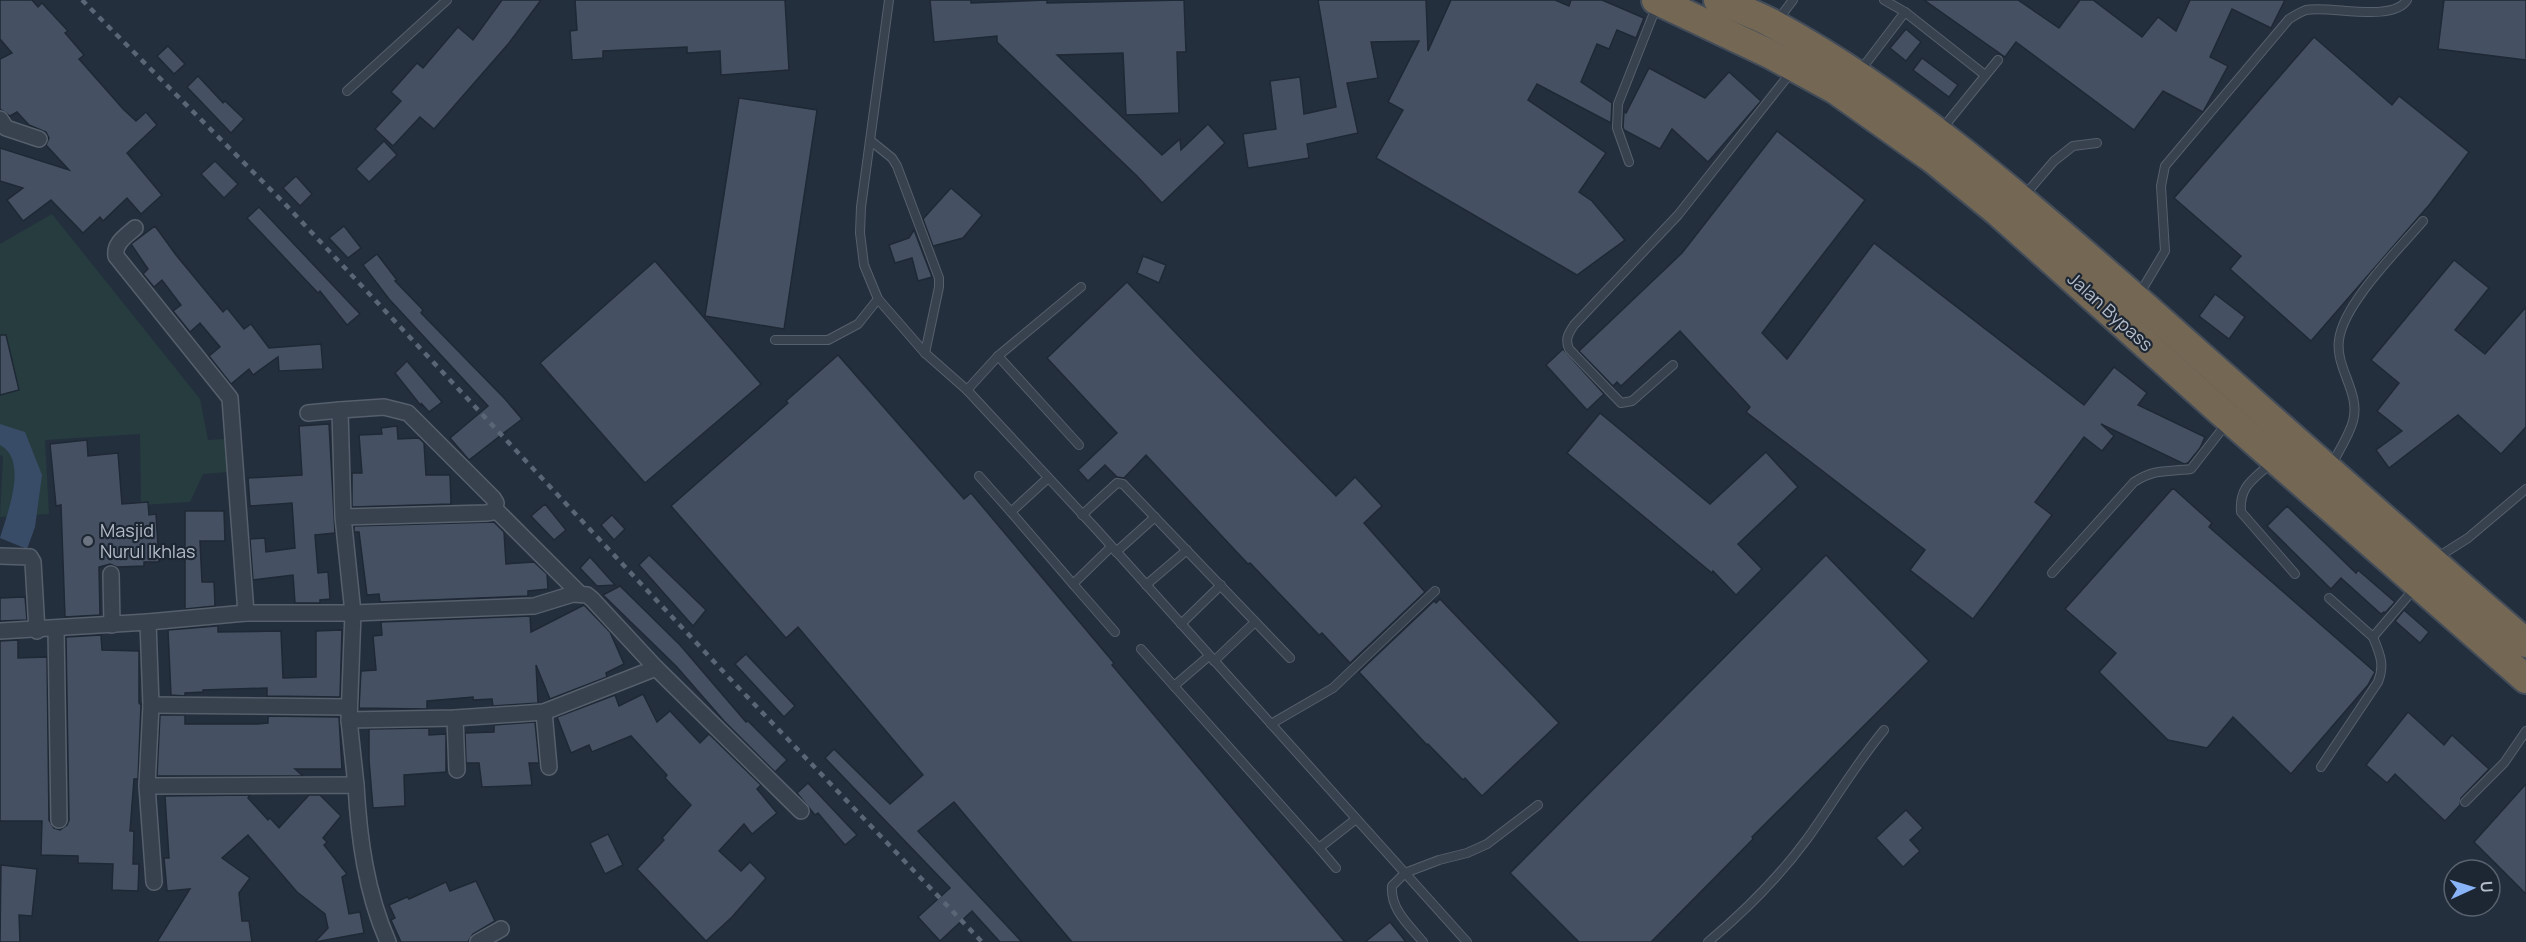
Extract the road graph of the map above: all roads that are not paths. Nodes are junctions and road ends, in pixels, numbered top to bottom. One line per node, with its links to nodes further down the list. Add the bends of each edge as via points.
1 (447, 0): 14 (lane)
2 (889, 0): 18 (lane)
3 (1718, 0): 9 (highway, Jalan Bypass)
4 (1793, 0): 9 (lane)
5 (1884, 0): 8 (lane)
6 (2407, 0): 26 (lane, via 2394,9 2378,12 2316,9 2289,19 2165,166 2161,186 2165,251)
7 (1658, 1): 11 (highway, Jalan Bypass); 20 (lane, via 1618,104 1617,128)
8 (1905, 12): 12 (lane); 13 (lane)
9 (1774, 24): 12 (highway, Jalan Bypass)
10 (1998, 60): 13 (lane)
11 (1795, 67): 30 (lane, via 1678,215 1567,335 1569,349 1621,403 1632,401); 34 (highway, Jalan Bypass, via 1852,101 1998,212)
12 (1858, 75): 16 (highway, Jalan Bypass)
13 (1985, 75): 16 (lane)
14 (347, 91)
15 (0, 119): 17 (street, via 6,128)
16 (1940, 132): 21 (highway, Jalan Bypass)
17 (39, 140)
18 (872, 141): 25 (lane, via 860,233 864,265); 28 (lane, via 897,166 939,278)
19 (2097, 143): 21 (lane, via 2073,146 2054,160)
20 (1629, 162)
21 (2021, 199): 26 (highway, Jalan Bypass)
22 (2423, 222): 37 (lane, via 2344,319 2339,361 2351,392 2354,420)
23 (135, 228): 59 (street, via 117,244 116,256 230,398)
24 (1081, 287): 29 (lane)
25 (878, 299): 27 (lane, via 858,324 828,340); 28 (lane)
26 (2136, 299): 37 (highway, Jalan Bypass)
27 (775, 340)
28 (925, 353): 31 (lane)
29 (998, 356): 31 (lane); 35 (lane)
30 (1673, 365)
31 (967, 390): 39 (lane)
32 (340, 410): 33 (street); 41 (street, via 384,407 408,413 494,498); 44 (street)
33 (308, 413)
34 (2230, 419): 36 (highway, Jalan Bypass); 50 (lane, via 2192,469 2164,470 2134,482)
35 (1078, 445)
36 (2276, 459): 49 (highway, Jalan Bypass); 52 (lane, via 2244,489 2241,512)
37 (2329, 470): 49 (highway, Jalan Bypass)
38 (979, 476): 42 (lane)
39 (1048, 478): 42 (lane); 43 (lane)
40 (2526, 489): 49 (lane)
41 (495, 509): 44 (street, via 486,513); 57 (street)
42 (1011, 512): 53 (lane)
43 (1082, 515): 45 (lane, via 1117,483 1123,484); 46 (lane)
44 (343, 517): 60 (street)
45 (1155, 517): 46 (lane); 47 (lane)
46 (1114, 549): 53 (lane); 54 (lane)
47 (1187, 550): 54 (lane); 55 (lane)
48 (0, 556): 67 (street, via 30,557 33,562)
49 (2425, 572): 69 (lane); 70 (highway, Jalan Bypass); 75 (highway, Jalan Bypass)
50 (2052, 573)
51 (111, 574): 64 (street)
52 (2295, 574)
53 (1073, 584): 68 (lane)
54 (1146, 585): 63 (lane)
55 (1221, 585): 62 (lane); 63 (lane)
56 (1435, 591): 81 (lane, via 1333,688)
57 (580, 594): 60 (street, via 534,606); 74 (street, via 592,598)
58 (2329, 598): 69 (lane)
59 (246, 613): 60 (street); 61 (street)
60 (353, 613): 79 (street)
61 (148, 622): 64 (street); 77 (street)
62 (1255, 622): 72 (lane); 73 (lane)
63 (1181, 624): 72 (lane)
64 (112, 625): 65 (street)
65 (56, 629): 67 (street); 93 (street)
66 (0, 631): 67 (street)
67 (37, 631)
68 (1115, 632)
69 (2373, 637): 85 (lane, via 2381,657 2378,682)
70 (2526, 643)
71 (1141, 649): 76 (lane)
72 (1212, 658): 76 (lane); 81 (lane)
73 (1290, 658)
74 (656, 668): 78 (street); 91 (street)
75 (2526, 679)
76 (1174, 686): 94 (lane)
77 (151, 705): 79 (street); 88 (street)
78 (544, 712): 80 (street); 84 (street)
79 (349, 713): 80 (street); 87 (street)
80 (455, 718): 86 (street)
81 (1271, 724): 92 (lane)
82 (1884, 730): 103 (lane, via 1799,849 1737,918)
83 (2526, 731): 89 (lane, via 2504,763)
84 (549, 767)
85 (2321, 767)
86 (457, 770)
87 (356, 784): 88 (street); 99 (street, via 362,855)
88 (147, 786): 97 (street)
89 (2465, 802)
90 (1538, 805): 96 (lane, via 1487,844)
91 (801, 811)
92 (1356, 819): 94 (lane); 96 (lane)
93 (59, 820)
94 (1319, 848): 95 (lane)
95 (1336, 868)
96 (1405, 873): 101 (lane, via 1392,886 1391,897 1394,907); 102 (lane)
97 (153, 882)
98 (501, 929): 100 (street)
99 (388, 942)
100 (477, 942)
101 (1423, 942)
102 (1467, 942)
103 (1708, 942)

